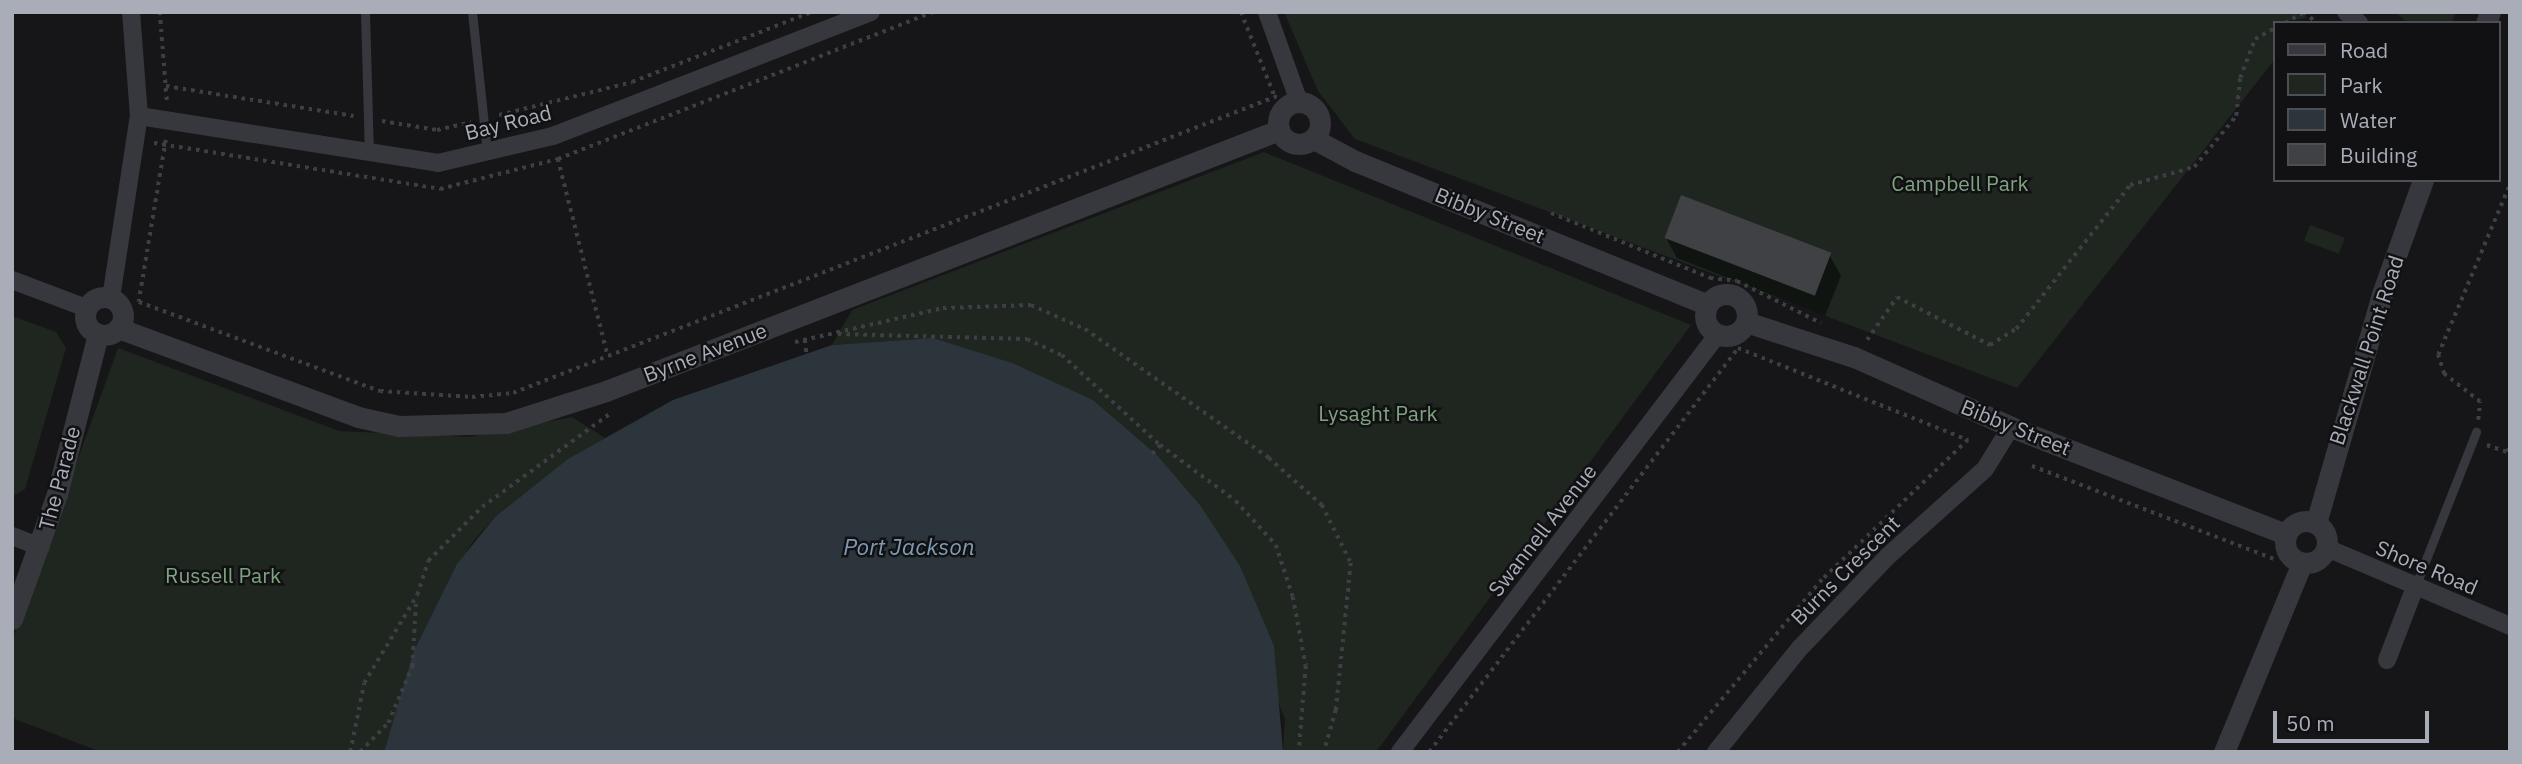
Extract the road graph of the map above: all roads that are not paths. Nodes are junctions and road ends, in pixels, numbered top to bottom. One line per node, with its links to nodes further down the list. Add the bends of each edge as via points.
1 (131, 12): 7 (street)
2 (365, 12): 10 (lane)
3 (472, 12): 11 (lane)
4 (871, 12): 11 (street, Bay Road, via 553,136)
5 (1267, 12): 6 (street)
6 (1297, 95): 8 (street, via 1282,111); 9 (street, via 1320,119)
7 (139, 116): 10 (street, Bay Road); 14 (street)
8 (1279, 130): 9 (street, via 1294,144); 18 (street, Byrne Avenue, via 619,386 506,423 399,426 358,417)
9 (1314, 139): 15 (street, Bibby Street, via 1355,161)
10 (369, 152): 11 (street, Bay Road, via 438,163)
11 (487, 152)
12 (2422, 182): 22 (street, Blackwall Point Road, via 2382,294)
13 (12, 280): 16 (street)
14 (111, 298): 16 (street, via 94,299); 18 (street, via 122,312)
15 (1707, 305): 17 (street, via 1715,296 1734,295 1747,309); 19 (street, via 1706,323)
16 (86, 308): 18 (street, via 85,321)
17 (1746, 321): 19 (street, via 1732,335); 20 (street, Bibby Street, via 1854,358)
18 (108, 331): 25 (street, The Parade)
19 (1718, 334): 32 (street, Swannell Avenue)
20 (2011, 428): 23 (street, Bibby Street); 33 (street, Burns Crescent, via 1985,469 1826,620)
21 (2475, 436): 28 (lane)
22 (2316, 523): 23 (street, via 2295,523); 26 (street)
23 (2286, 534): 27 (street, via 2286,548)
24 (12, 536): 25 (street)
25 (41, 547): 29 (street, The Parade)
26 (2327, 548): 27 (street, via 2314,562); 28 (street, Shore Road)
27 (2302, 563): 34 (street)
28 (2415, 587): 30 (street, Shore Road); 31 (street)
29 (12, 619)
30 (2510, 626)
31 (2387, 660)
32 (1400, 752)
33 (1716, 752)
34 (2224, 752)

